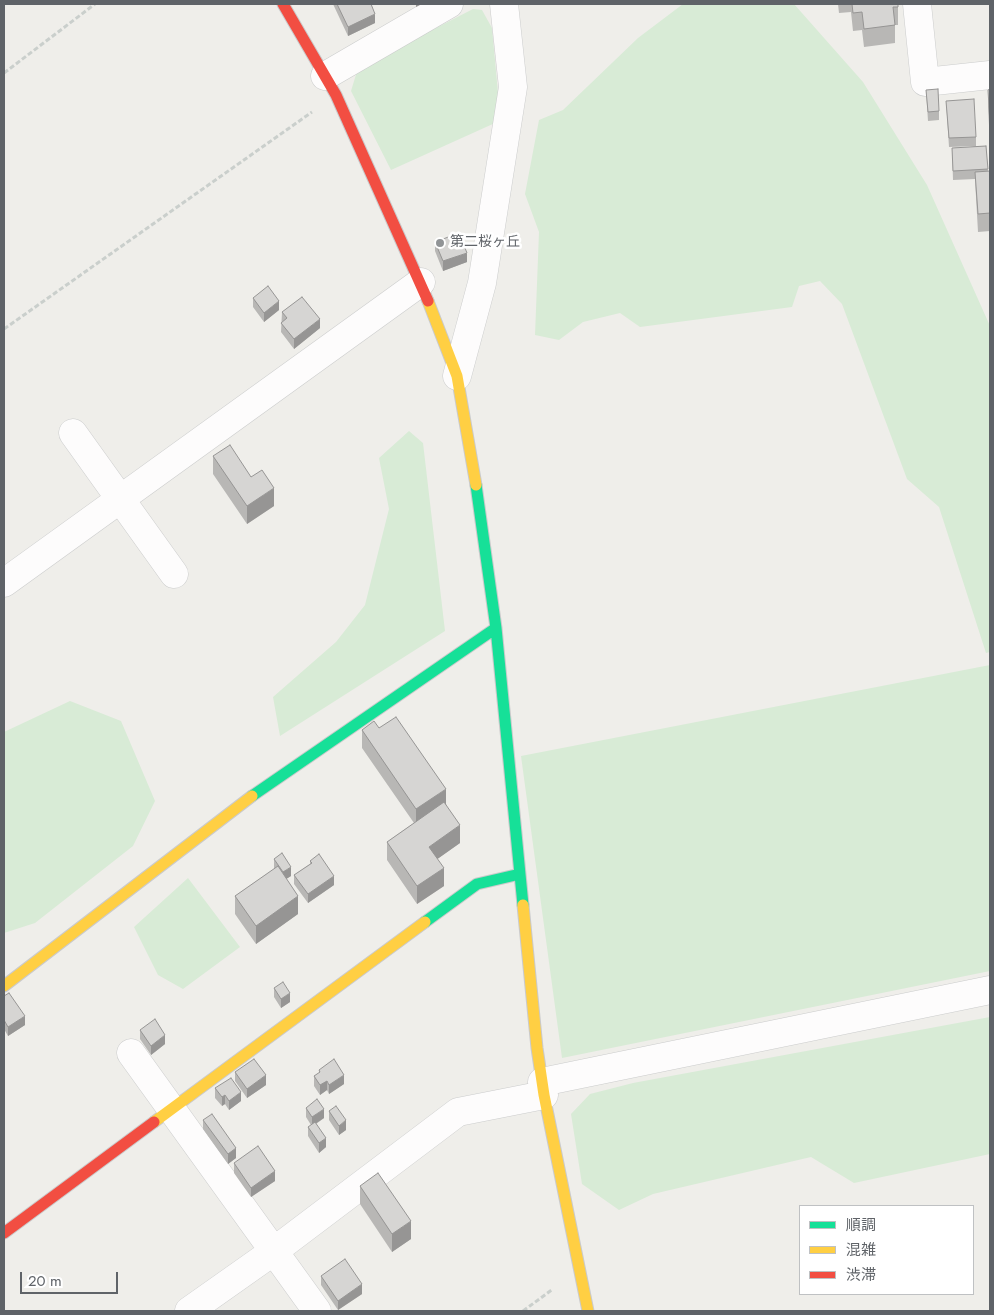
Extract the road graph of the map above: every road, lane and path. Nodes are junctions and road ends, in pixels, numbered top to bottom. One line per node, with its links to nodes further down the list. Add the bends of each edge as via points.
1 (95, 4): 6 (path)
2 (284, 4): 8 (street)
3 (449, 4): 8 (street)
4 (504, 4): 11 (street, via 513,86 482,284)
5 (917, 4): 7 (street, via 926,82)
6 (4, 73)
7 (990, 75)
8 (330, 86): 9 (street); 10 (path)
9 (421, 282): 11 (street); 13 (street)
10 (4, 329)
11 (457, 376): 16 (street, via 471,448)
12 (73, 433): 13 (street)
13 (120, 499): 14 (street); 15 (street)
14 (174, 574)
15 (4, 583)
16 (496, 628): 17 (street); 18 (street, via 233,809)
17 (520, 874): 21 (street, via 536,1048); 22 (street, via 477,884)
18 (4, 986)
19 (990, 990): 21 (street)
20 (131, 1053): 22 (street)
21 (543, 1088): 24 (street, via 458,1112); 27 (street)
22 (172, 1109): 23 (street); 24 (street)
23 (4, 1233)
24 (274, 1252): 25 (street); 26 (street)
25 (189, 1311)
26 (316, 1311)
27 (588, 1311)

